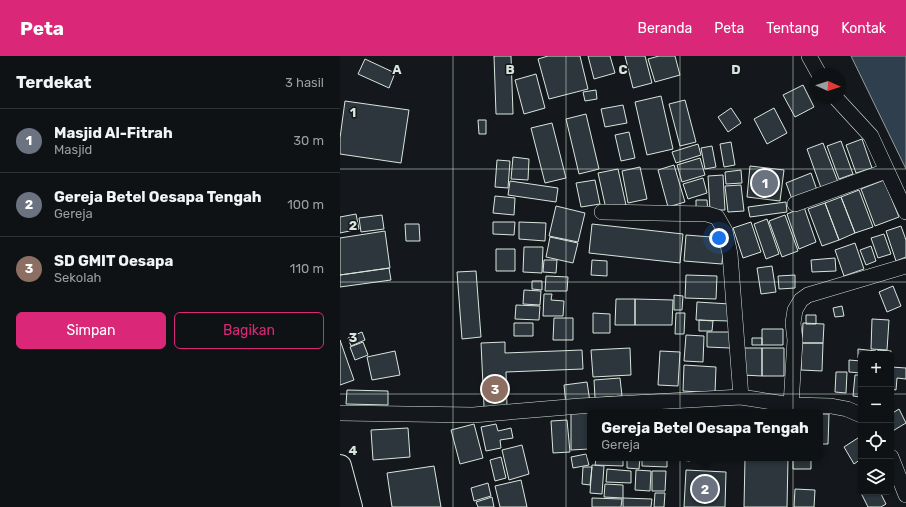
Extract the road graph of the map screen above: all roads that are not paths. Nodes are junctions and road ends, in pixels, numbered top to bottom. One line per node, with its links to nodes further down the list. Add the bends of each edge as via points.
1 (809, 56): 2 (street)
2 (816, 68)
3 (842, 104): 4 (street, via 871,136)
4 (886, 171): 5 (street); 7 (street)
5 (795, 204)
6 (602, 212): 9 (street, via 707,214 717,217 725,232 730,254)
7 (906, 212)
8 (906, 266): 10 (street, via 808,295 800,300 793,323 795,340)
9 (741, 397): 10 (street); 11 (street, via 473,415)
10 (791, 405): 12 (street, via 831,406)
11 (340, 413)
12 (858, 414)
13 (892, 459): 15 (street)
14 (340, 466): 16 (highway)
15 (906, 495)
16 (351, 507)

